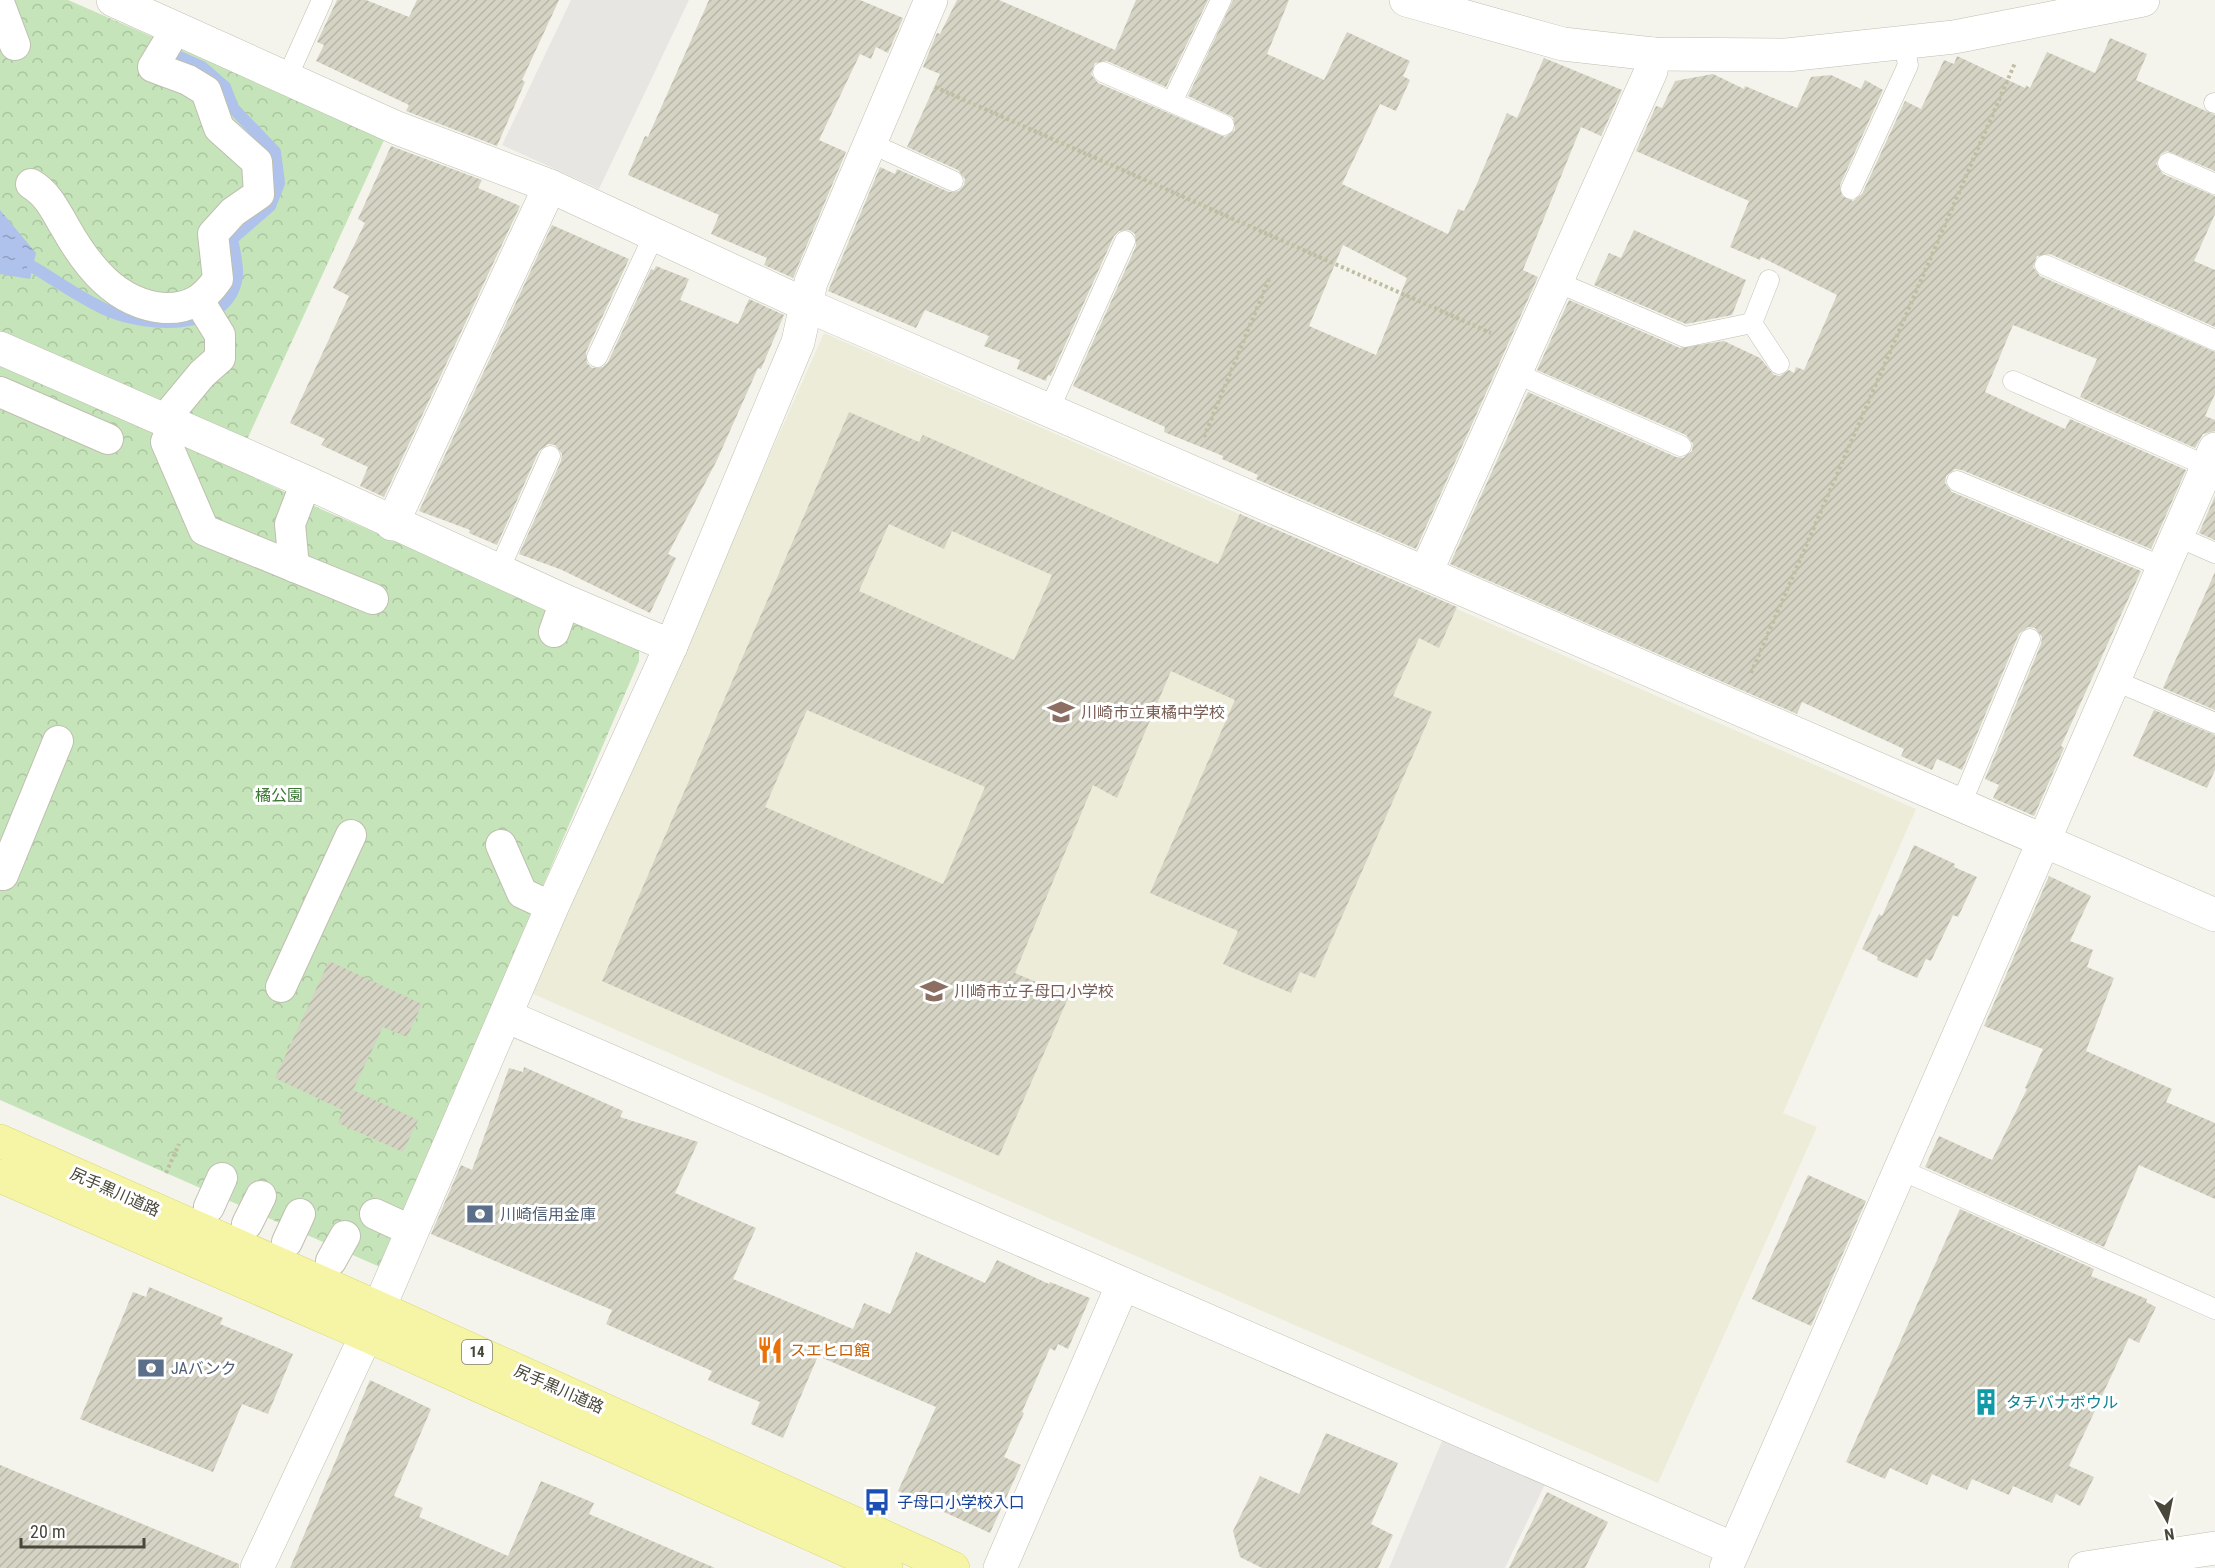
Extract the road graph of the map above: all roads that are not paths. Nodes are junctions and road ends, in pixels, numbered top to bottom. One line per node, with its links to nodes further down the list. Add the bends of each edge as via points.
1 (113, 0): 8 (street)
2 (322, 0): 13 (lane)
3 (931, 0): 16 (street)
4 (1221, 0): 14 (lane)
5 (1406, 0): 11 (street, via 1563,44)
6 (2143, 0): 9 (street)
7 (0, 4): 10 (street)
8 (176, 29): 13 (street); 29 (street, via 153,67 206,91 219,128 257,162 260,194 233,212 213,234 218,279)
9 (1904, 44): 11 (street, via 1787,55); 22 (lane, via 1908,65)
10 (15, 45)
11 (1653, 54): 27 (street, via 1651,71)
12 (1103, 72): 14 (lane)
13 (286, 80): 21 (street, via 397,128)
14 (1172, 102): 15 (lane)
15 (1224, 124)
16 (870, 143): 18 (lane); 28 (street, via 811,282)
17 (2168, 163): 20 (lane)
18 (953, 181)
19 (31, 184): 29 (street, via 45,194 82,254 110,287 155,307)
20 (2215, 184)
21 (550, 186): 23 (street); 46 (street)
22 (1851, 189)
23 (655, 233): 28 (street); 33 (lane)
24 (1125, 241): 39 (lane)
25 (2045, 265): 31 (lane)
26 (1769, 280): 30 (lane)
27 (1557, 282): 30 (lane, via 1685,337); 34 (street)
28 (806, 305): 39 (street); 57 (street, via 798,342)
29 (206, 312): 40 (street, via 220,335 220,358 202,374)
30 (1752, 323): 35 (lane)
31 (2215, 340)
32 (0, 348): 38 (street)
33 (597, 357)
34 (1520, 360): 41 (lane); 52 (street)
35 (1779, 364)
36 (2013, 381): 43 (lane)
37 (0, 392): 38 (street, via 104,449)
38 (124, 403): 40 (street)
39 (1049, 410): 52 (street)
40 (167, 423): 45 (street); 49 (street, via 166,442 204,530)
41 (1681, 446)
42 (550, 456): 51 (lane)
43 (2211, 457): 47 (street)
44 (1957, 481): 50 (lane)
45 (306, 483): 46 (street); 49 (street, via 290,524)
46 (392, 524): 51 (street)
47 (2176, 537): 48 (lane); 50 (street)
48 (2215, 553)
49 (294, 567): 53 (street)
50 (2163, 567): 58 (street)
51 (500, 570): 54 (street)
52 (1426, 572): 61 (street)
53 (374, 599)
54 (565, 601): 55 (street); 57 (street)
55 (554, 632)
56 (2030, 639): 61 (lane)
57 (671, 646): 66 (street)
58 (2113, 680): 59 (lane); 63 (street)
59 (2215, 723)
60 (58, 741): 65 (street, via 3,874)
61 (1960, 804): 63 (street)
62 (351, 834): 68 (street)
63 (2043, 839): 67 (street); 71 (street)
64 (501, 845): 66 (street, via 522,893)
65 (0, 873)
66 (552, 907): 69 (street)
67 (2215, 915)
68 (281, 987)
69 (506, 1016): 79 (street); 83 (street)
70 (0, 1141): 85 (main road, 尻手黒川道路 / 14)
71 (1899, 1169): 84 (lane); 87 (street)
72 (0, 1176): 85 (main road, 尻手黒川道路 / 14)
73 (222, 1178): 75 (street)
74 (261, 1196): 78 (street)
75 (209, 1207)
76 (300, 1214): 81 (street)
77 (375, 1214): 79 (street)
78 (247, 1224)
79 (412, 1231): 85 (street)
80 (345, 1236): 82 (street)
81 (287, 1242)
82 (331, 1261)
83 (1123, 1284): 87 (street); 91 (street)
84 (2215, 1309)
85 (373, 1322): 88 (street); 89 (main road, 尻手黒川道路 / 14); 90 (main road, 尻手黒川道路 / 14)
86 (2215, 1548): 92 (street)
87 (1730, 1559)
88 (257, 1568)
89 (886, 1568)
90 (953, 1568)
91 (1000, 1568)
92 (2085, 1568)

